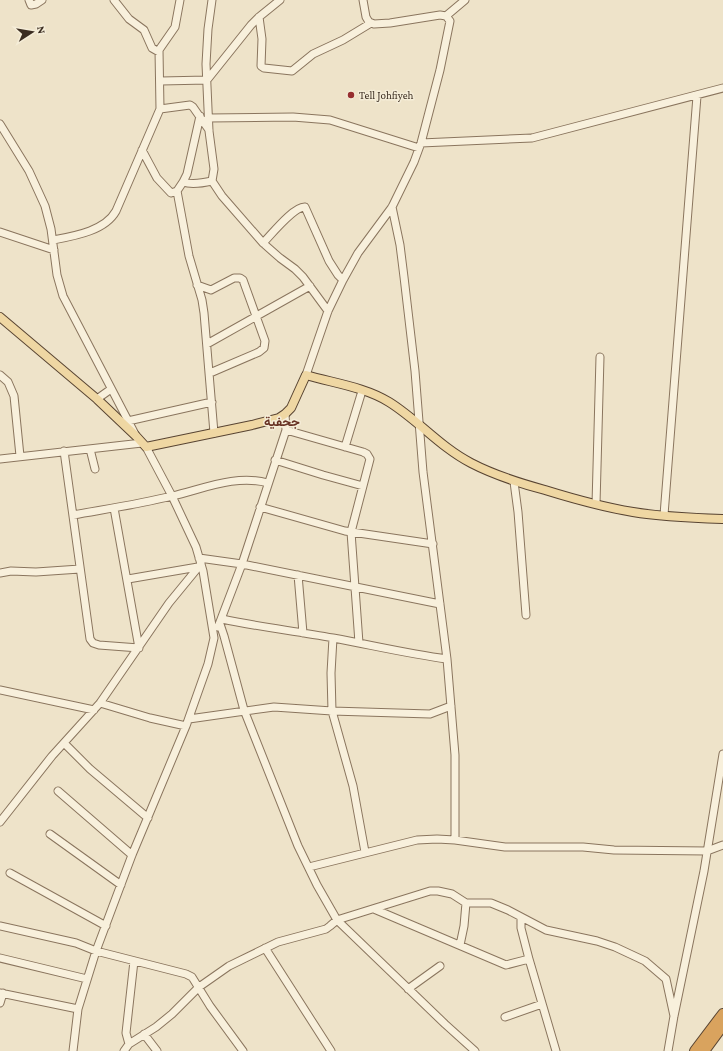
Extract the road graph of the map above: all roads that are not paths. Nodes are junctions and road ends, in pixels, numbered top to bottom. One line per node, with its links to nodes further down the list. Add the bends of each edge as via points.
1 (29, 0): 2 (street, via 31,5)
2 (42, 0)
3 (114, 0): 12 (street, via 130,19 144,30 152,48)
4 (180, 0): 12 (street, via 176,24)
5 (212, 0): 13 (street)
6 (280, 0): 10 (street)
7 (363, 0): 11 (street, via 365,14)
8 (465, 0): 9 (street)
9 (446, 16): 11 (street, via 440,14 380,25); 22 (street, via 450,21 446,41)
10 (258, 17): 11 (street, via 262,39 261,66 286,71 293,70 313,54); 13 (street)
11 (371, 23)
12 (159, 52): 14 (street)
13 (206, 80): 14 (street); 19 (street)
14 (160, 81): 17 (street)
15 (723, 88): 16 (street)
16 (697, 96): 22 (street, via 532,138); 68 (street)
17 (160, 109): 18 (street, via 190,105); 23 (street)
18 (200, 116): 21 (street); 25 (street)
19 (208, 118): 21 (street); 22 (street, via 292,117 330,120)
20 (0, 124): 29 (street, via 40,193)
21 (209, 130): 24 (street, via 214,169)
22 (420, 145): 27 (street)
23 (142, 150): 26 (street, via 157,178 172,194); 29 (street, via 111,219 83,233)
24 (212, 181): 25 (street, via 189,184); 30 (street)
25 (183, 182): 26 (street)
26 (177, 191): 33 (street)
27 (392, 207): 32 (street, via 358,253); 49 (street, via 404,277 415,371)
28 (0, 232): 31 (street)
29 (53, 240): 31 (street)
30 (263, 243): 32 (street, via 283,222 301,207 305,207 329,261); 34 (street, via 295,269)
31 (54, 250): 43 (street, via 63,296)
32 (343, 280): 35 (street)
33 (197, 285): 36 (street, via 211,290 234,278 240,278); 38 (street, via 202,300)
34 (310, 286): 35 (street); 36 (street)
35 (328, 311): 41 (street)
36 (256, 316): 38 (street); 40 (street, via 265,341 262,350)
37 (0, 317): 45 (main road)
38 (207, 344): 40 (street)
39 (600, 357): 64 (street)
40 (210, 373): 46 (street)
41 (306, 375): 44 (main road); 47 (main road, via 296,398)
42 (0, 376): 56 (street, via 8,382 14,396)
43 (111, 390): 45 (street); 48 (street)
44 (362, 390): 49 (main road, via 389,402); 53 (street)
45 (97, 399): 52 (main road)
46 (212, 402): 48 (street); 51 (street)
47 (285, 414): 50 (street); 51 (main road, via 271,420)
48 (128, 421): 52 (street)
49 (418, 424): 60 (main road, via 460,457); 71 (street)
50 (286, 430): 53 (street); 58 (street)
51 (214, 433): 52 (main road)
52 (141, 442): 54 (street); 63 (street)
53 (345, 447): 62 (street, via 363,452 370,459)
54 (90, 449): 55 (street); 59 (street)
55 (64, 451): 56 (street); 67 (street)
56 (20, 456): 57 (street)
57 (0, 458)
58 (275, 460): 61 (street); 62 (street)
59 (95, 469)
60 (514, 482): 64 (main road); 80 (street)
61 (268, 483): 63 (street, via 242,480); 65 (street)
62 (363, 486): 70 (street)
63 (172, 496): 66 (street); 72 (street, via 188,528)
64 (596, 504): 68 (main road)
65 (260, 507): 70 (street); 73 (street)
66 (114, 508): 67 (street); 77 (street)
67 (73, 515): 74 (street)
68 (664, 515): 69 (main road)
69 (723, 519)
70 (351, 532): 71 (street); 78 (street)
71 (433, 544): 79 (street)
72 (200, 563): 73 (street); 77 (street); 83 (street); 86 (street)
73 (242, 564): 76 (street); 81 (street)
74 (80, 569): 75 (street); 86 (street, via 91,641 99,645)
75 (0, 573)
76 (298, 575): 78 (street); 82 (street)
77 (128, 580): 86 (street)
78 (354, 586): 79 (street); 85 (street)
79 (440, 604): 87 (street)
80 (526, 615)
81 (221, 621): 82 (street); 83 (street); 92 (street)
82 (303, 633): 84 (street)
83 (214, 638): 94 (street)
84 (333, 638): 85 (street); 93 (street)
85 (359, 643): 87 (street)
86 (139, 648): 89 (street)
87 (447, 658): 90 (street)
88 (0, 690): 91 (street)
89 (100, 704): 91 (street); 94 (street, via 144,716)
90 (451, 706): 93 (street, via 430,714); 101 (street, via 455,755)
91 (94, 710): 95 (street)
92 (244, 710): 93 (street, via 281,706); 94 (street); 106 (street, via 298,846)
93 (332, 711): 104 (street, via 353,786)
94 (188, 722): 98 (street)
95 (64, 743): 98 (street, via 90,769); 99 (street)
96 (723, 754): 103 (street)
97 (58, 790): 105 (street)
98 (148, 818): 105 (street)
99 (0, 822)
100 (50, 834): 108 (street)
101 (454, 840): 103 (street, via 505,847); 104 (street, via 417,840)
102 (723, 845): 103 (street)
103 (706, 851): 130 (street)
104 (365, 852): 106 (street)
105 (132, 855): 108 (street)
106 (309, 867): 112 (street)
107 (10, 873): 114 (street)
108 (120, 885): 114 (street)
109 (466, 903): 110 (street, via 452,894 430,891); 111 (street, via 491,903); 115 (street)
110 (374, 909): 112 (street); 115 (street)
111 (521, 917): 119 (street, via 521,928); 130 (street, via 546,930 597,941 645,961 666,979)
112 (337, 920): 116 (street, via 326,929 290,938); 124 (street)
113 (0, 926): 117 (street)
114 (106, 926): 117 (street)
115 (460, 945): 119 (street, via 506,965)
116 (265, 948): 123 (street, via 229,966); 139 (street)
117 (96, 950): 120 (street); 122 (street)
118 (0, 958): 122 (street)
119 (529, 959): 127 (street)
120 (134, 961): 123 (street, via 186,974 192,977); 134 (street, via 126,1033)
121 (440, 966): 124 (street)
122 (87, 979): 128 (street)
123 (199, 987): 133 (street, via 172,1014); 138 (street)
124 (408, 989): 140 (street)
125 (1, 993): 126 (street); 128 (street)
126 (0, 1003)
127 (542, 1004): 131 (street); 141 (street)
128 (78, 1009): 135 (street)
129 (723, 1014): 143 (highway)
130 (674, 1016): 142 (street)
131 (504, 1017)
132 (723, 1025): 144 (highway)
133 (144, 1034): 134 (street); 137 (street)
134 (129, 1044): 136 (street)
135 (73, 1051)
136 (124, 1051)
137 (157, 1051)
138 (242, 1051)
139 (331, 1051)
140 (475, 1051)
141 (556, 1051)
142 (668, 1051)
143 (695, 1051)
144 (704, 1051)

